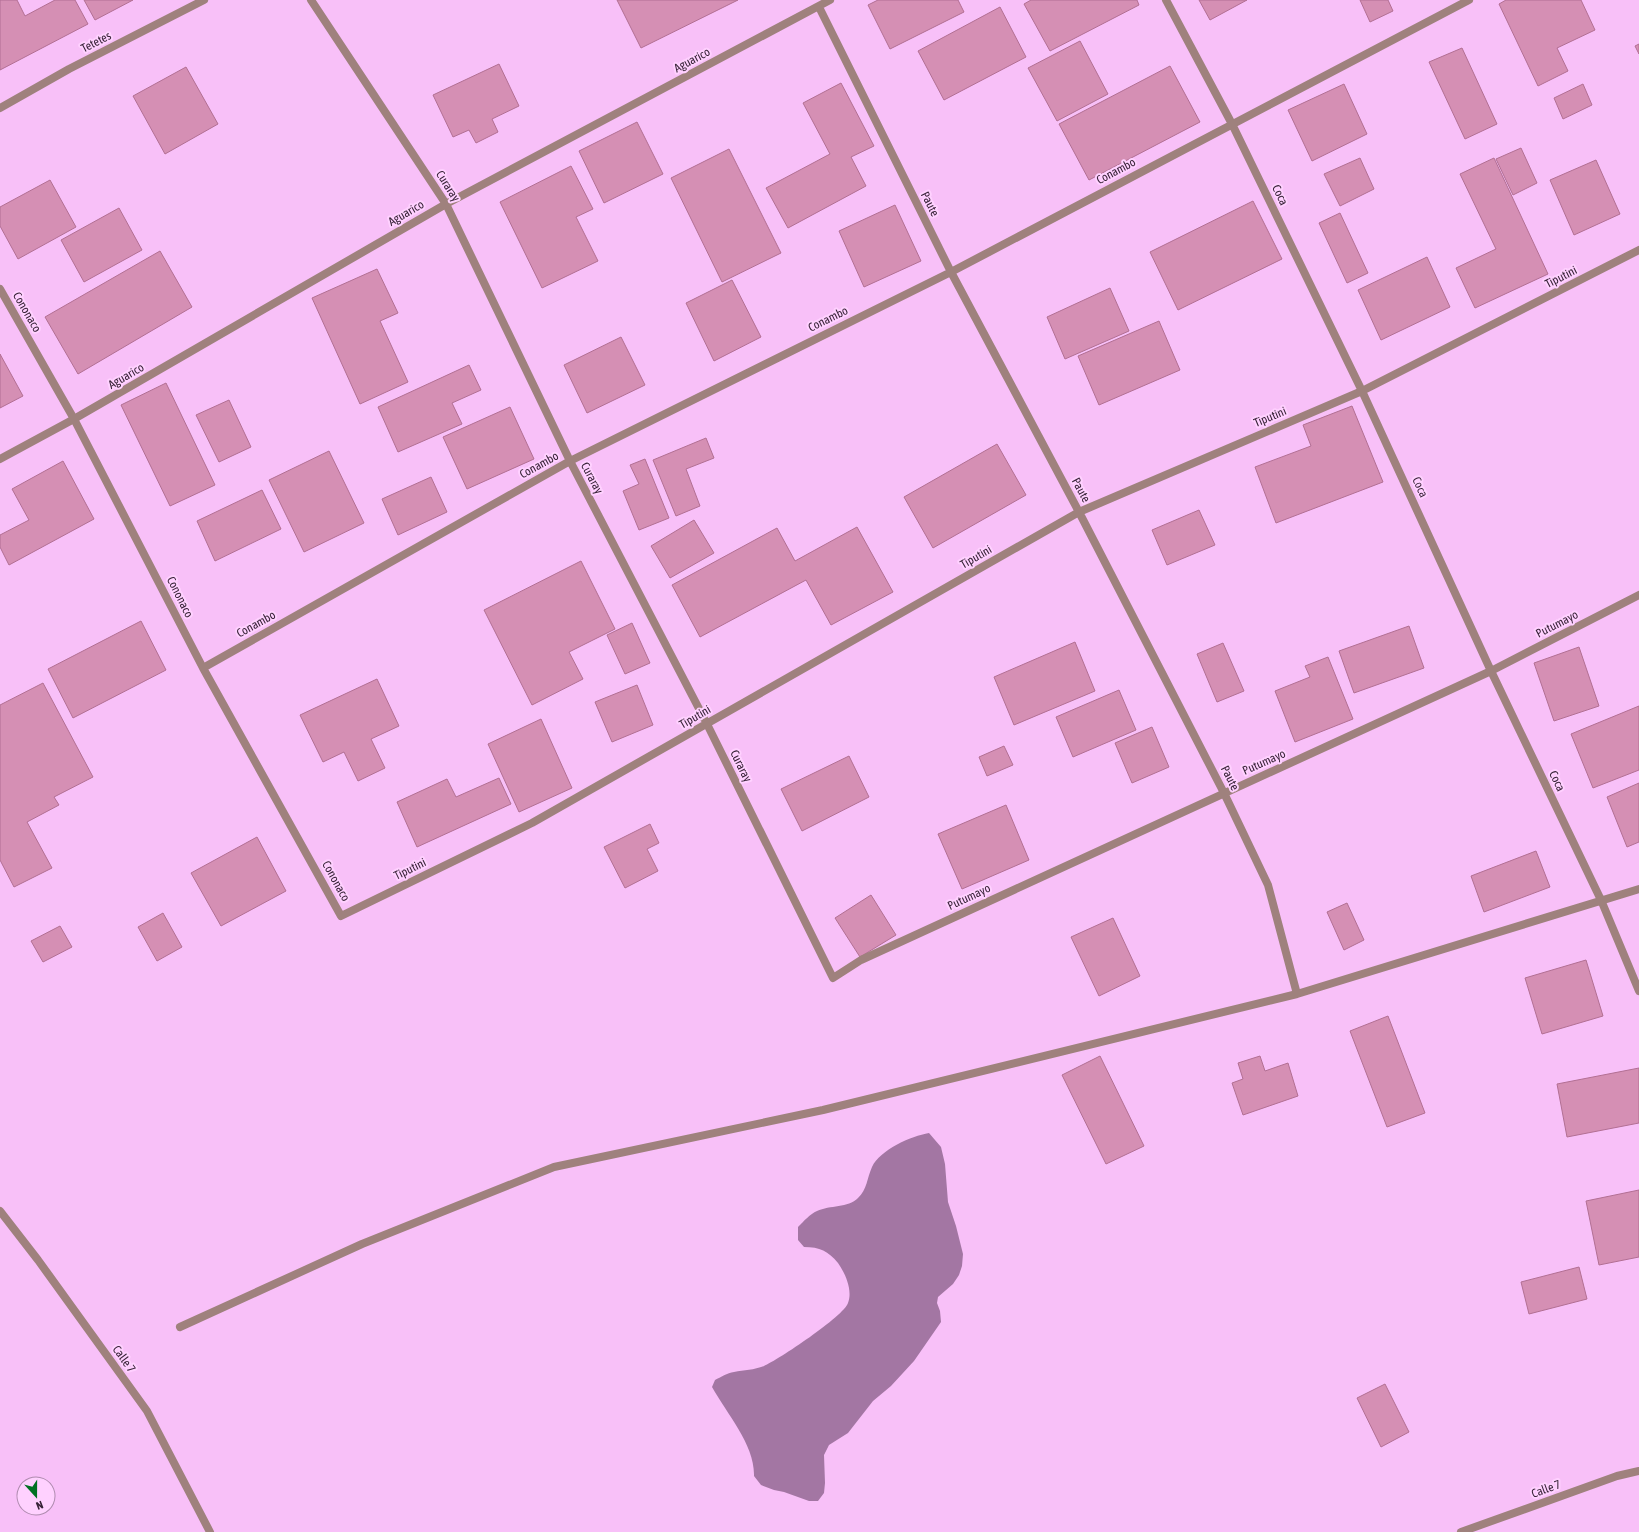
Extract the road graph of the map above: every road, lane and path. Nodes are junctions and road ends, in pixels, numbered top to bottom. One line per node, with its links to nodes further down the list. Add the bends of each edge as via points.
1 (204, 0): 7 (street, Tetetes, via 69,69)
2 (311, 0): 9 (street, Curaray)
3 (830, 0): 6 (street, Aguarico)
4 (1166, 0): 8 (street, Coca)
5 (1469, 0): 8 (street, Conambo)
6 (818, 7): 9 (street, Aguarico); 11 (street, Paute)
7 (0, 108)
8 (1232, 124): 11 (street, Conambo); 13 (street, Coca)
9 (446, 204): 14 (street, Aguarico); 16 (street, Curaray)
10 (1639, 250): 13 (street, Tiputini)
11 (951, 272): 16 (street, Conambo); 17 (street, Paute)
12 (0, 289): 14 (street, Cononaco)
13 (1362, 391): 17 (street, Tiputini); 20 (street, Coca)
14 (74, 419): 15 (street, Aguarico); 19 (street, Cononaco)
15 (0, 459)
16 (570, 461): 19 (street, Conambo); 21 (street, Curaray)
17 (1079, 512): 21 (street, Tiputini); 22 (street, Paute)
18 (1639, 595): 20 (street, Putumayo)
19 (203, 668): 25 (street, Cononaco)
20 (1491, 671): 22 (street, Putumayo); 24 (street, Coca)
21 (706, 724): 25 (street, Tiputini, via 532,822); 26 (street, Curaray)
22 (1224, 793): 26 (street, Putumayo, via 861,960); 28 (street, Paute, via 1268,885)
23 (1639, 889): 24 (street)
24 (1601, 900): 27 (street, Coca); 28 (street)
25 (341, 916)
26 (833, 978)
27 (1639, 991)
28 (1297, 994): 30 (street, via 823,1110 554,1167 362,1244)
29 (0, 1211): 32 (street, Calle 7, via 147,1411)
30 (180, 1327)
31 (1639, 1471): 33 (street, Calle 7, via 1617,1476)
32 (210, 1532)
33 (1461, 1532)

